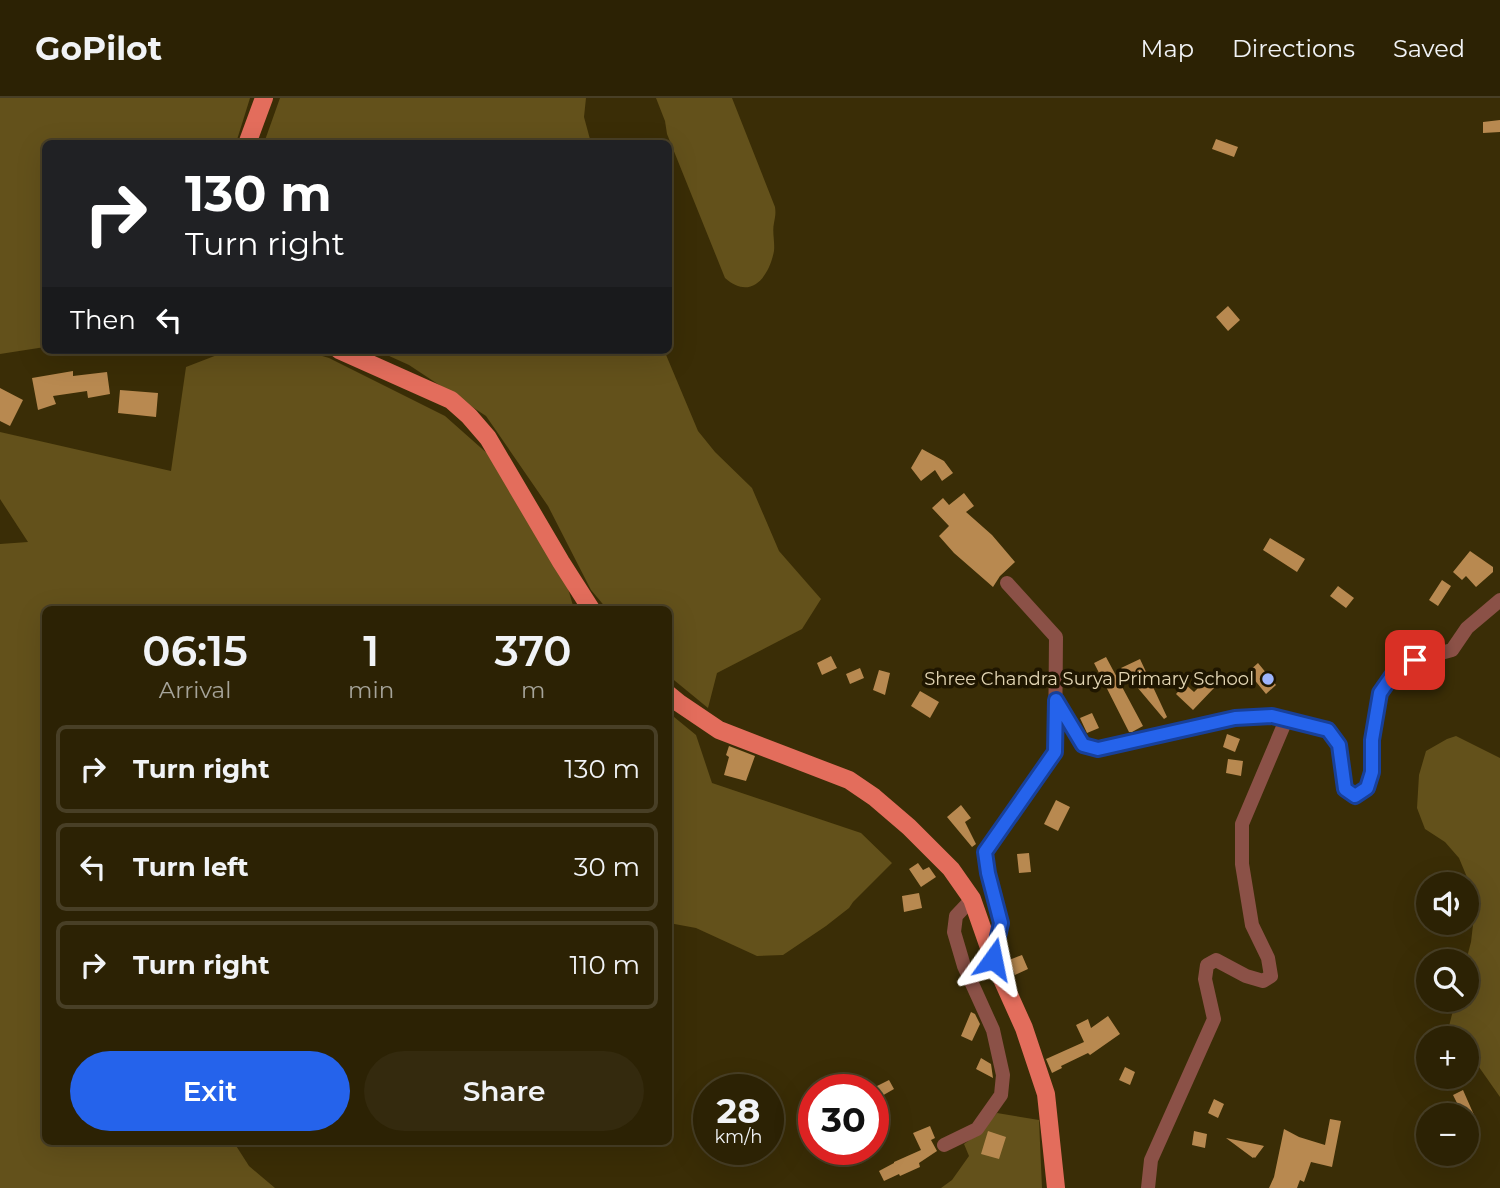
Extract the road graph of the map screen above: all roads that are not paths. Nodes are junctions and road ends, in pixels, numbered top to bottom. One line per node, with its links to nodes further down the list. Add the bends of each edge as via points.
1 (264, 98): 2 (main road)
2 (248, 140)
3 (348, 354): 6 (main road, via 451,400 469,416 488,438)
4 (1007, 583): 8 (street, via 1056,637)
5 (1500, 600): 9 (street, via 1467,628 1452,650 1415,660 1394,673 1380,693 1367,788 1355,796 1345,789 1339,745 1328,730)
6 (589, 606)
7 (672, 697): 10 (main road, via 719,730 849,780 909,827 951,869)
8 (1056, 700): 9 (street, via 1083,745 1098,749 1235,718); 11 (street, via 1055,752 985,852 1001,923)
9 (1286, 720): 14 (street, via 1242,824 1242,864 1252,925 1271,976 1263,981 1216,960 1207,965 1205,979 1214,1019 1151,1160)
10 (972, 899): 11 (main road); 12 (street, via 956,916 954,932 993,1030 1003,1075 1002,1095 977,1129)
11 (993, 959): 13 (main road, via 1024,1028 1046,1094)
12 (944, 1145)
13 (1056, 1188)
14 (1148, 1188)

